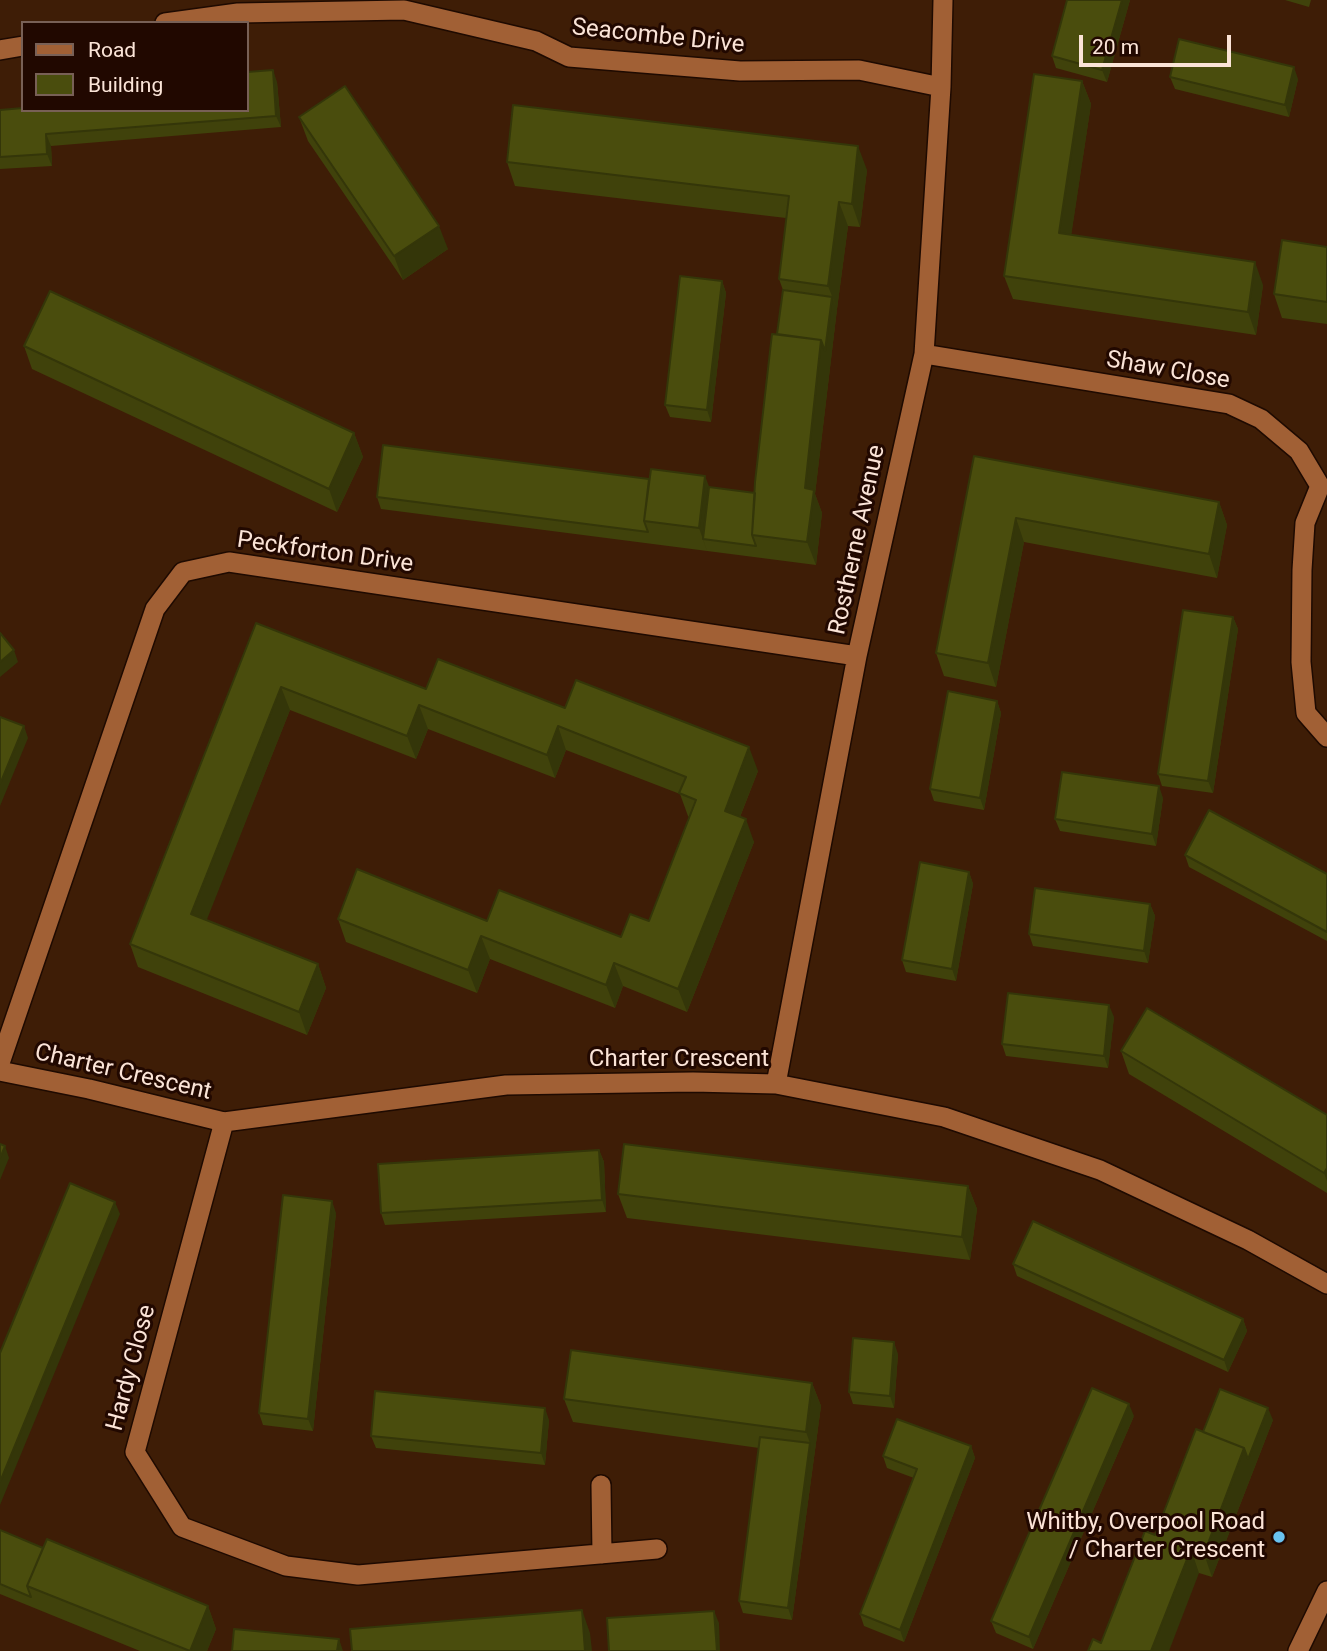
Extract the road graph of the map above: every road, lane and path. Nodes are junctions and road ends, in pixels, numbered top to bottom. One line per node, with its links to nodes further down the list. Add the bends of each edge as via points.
1 (943, 0): 6 (street, Rostherne Avenue)
2 (403, 5): 3 (street, Seacombe Drive, via 238,13); 6 (street, Seacombe Drive, via 536,41 569,57 740,71 859,70)
3 (180, 21)
4 (21, 46): 5 (street)
5 (0, 50)
6 (941, 87): 7 (street, Rostherne Avenue)
7 (923, 354): 8 (street, Rostherne Avenue); 9 (street, Shaw Close, via 1229,404 1261,419 1299,451 1320,486 1306,523 1301,662 1306,713)
8 (858, 656): 10 (street, Peckforton Drive, via 229,562 183,572 155,609); 12 (street, Rostherne Avenue)
9 (1327, 737)
10 (0, 1063)
11 (0, 1071): 13 (street, Charter Crescent)
12 (776, 1084): 13 (street, Charter Crescent, via 506,1084); 14 (street, Charter Crescent, via 944,1117 1100,1171 1248,1240)
13 (224, 1122): 17 (street, Hardy Close, via 135,1452 182,1527 286,1566 358,1575)
14 (1327, 1284)
15 (601, 1485): 17 (street)
16 (657, 1549): 17 (street, Hardy Close)
17 (602, 1554)
18 (1327, 1591): 19 (street)
19 (1298, 1651)

